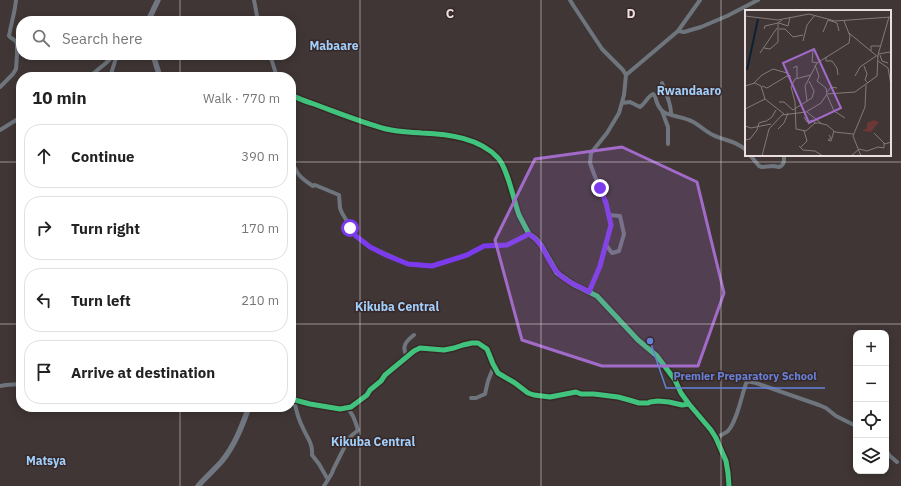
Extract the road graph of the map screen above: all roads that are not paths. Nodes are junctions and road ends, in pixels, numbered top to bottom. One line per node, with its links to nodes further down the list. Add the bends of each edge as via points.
1 (16, 0): 10 (street, via 10,36)
2 (158, 0): 7 (street)
3 (254, 0): 8 (street)
4 (570, 0): 20 (street, via 602,49)
5 (700, 0): 9 (street)
6 (758, 0): 9 (street, via 701,27 684,32)
7 (151, 16)
8 (257, 16)
9 (678, 31): 20 (street)
10 (16, 41)
11 (17, 60): 22 (street, via 13,74)
12 (109, 60): 16 (street)
13 (115, 60): 17 (street)
14 (155, 60): 18 (street)
15 (272, 60): 19 (street)
16 (95, 72)
17 (112, 72)
18 (158, 72)
19 (275, 72)
20 (626, 75): 24 (street)
21 (662, 83): 26 (street)
22 (0, 87)
23 (296, 97): 35 (street, via 397,132 444,134 485,147 502,163 519,215)
24 (622, 103): 25 (street, via 630,102 640,107 653,94); 34 (street, via 610,129 591,153 590,163 606,203)
25 (662, 111): 26 (street); 29 (street, via 668,127)
26 (671, 115): 30 (street, via 689,120 713,136 735,142)
27 (16, 120): 28 (street)
28 (0, 130)
29 (668, 144)
30 (745, 149)
31 (751, 156): 32 (street, via 762,167 782,166)
32 (784, 156)
33 (296, 172): 35 (street, via 313,186 340,195 340,208 356,236 370,247 408,264 432,266 467,255 484,246 507,245)
34 (608, 215): 36 (street, via 611,225); 36 (street, via 620,216 624,234 620,251 612,253)
35 (529, 234): 37 (street, via 542,245 557,273)
36 (606, 246): 37 (street)
37 (589, 292): 45 (street, via 597,296 638,340 657,356)
38 (414, 335): 39 (street, via 404,346)
39 (407, 356): 40 (street, via 420,348 444,350 478,343 487,349); 46 (street, via 367,395 351,407)
40 (494, 366): 43 (street, via 486,394); 45 (street, via 498,374 534,395 550,397 576,392 618,397 639,404 658,401)
41 (16, 384): 42 (street)
42 (0, 386)
43 (471, 398)
44 (296, 401): 46 (street, via 340,409)
45 (689, 404): 50 (street, via 712,430)
46 (346, 407): 53 (street, via 353,416 358,430 348,440)
47 (296, 410): 53 (street, via 313,449 312,455)
48 (247, 412): 54 (street, via 233,446)
49 (853, 424): 50 (street, via 807,400 747,381 734,421 728,432)
50 (717, 441): 56 (street, via 726,461)
51 (889, 454): 52 (street)
52 (897, 462)
53 (329, 478): 55 (street)
54 (198, 486)
55 (324, 486)
56 (729, 486)

